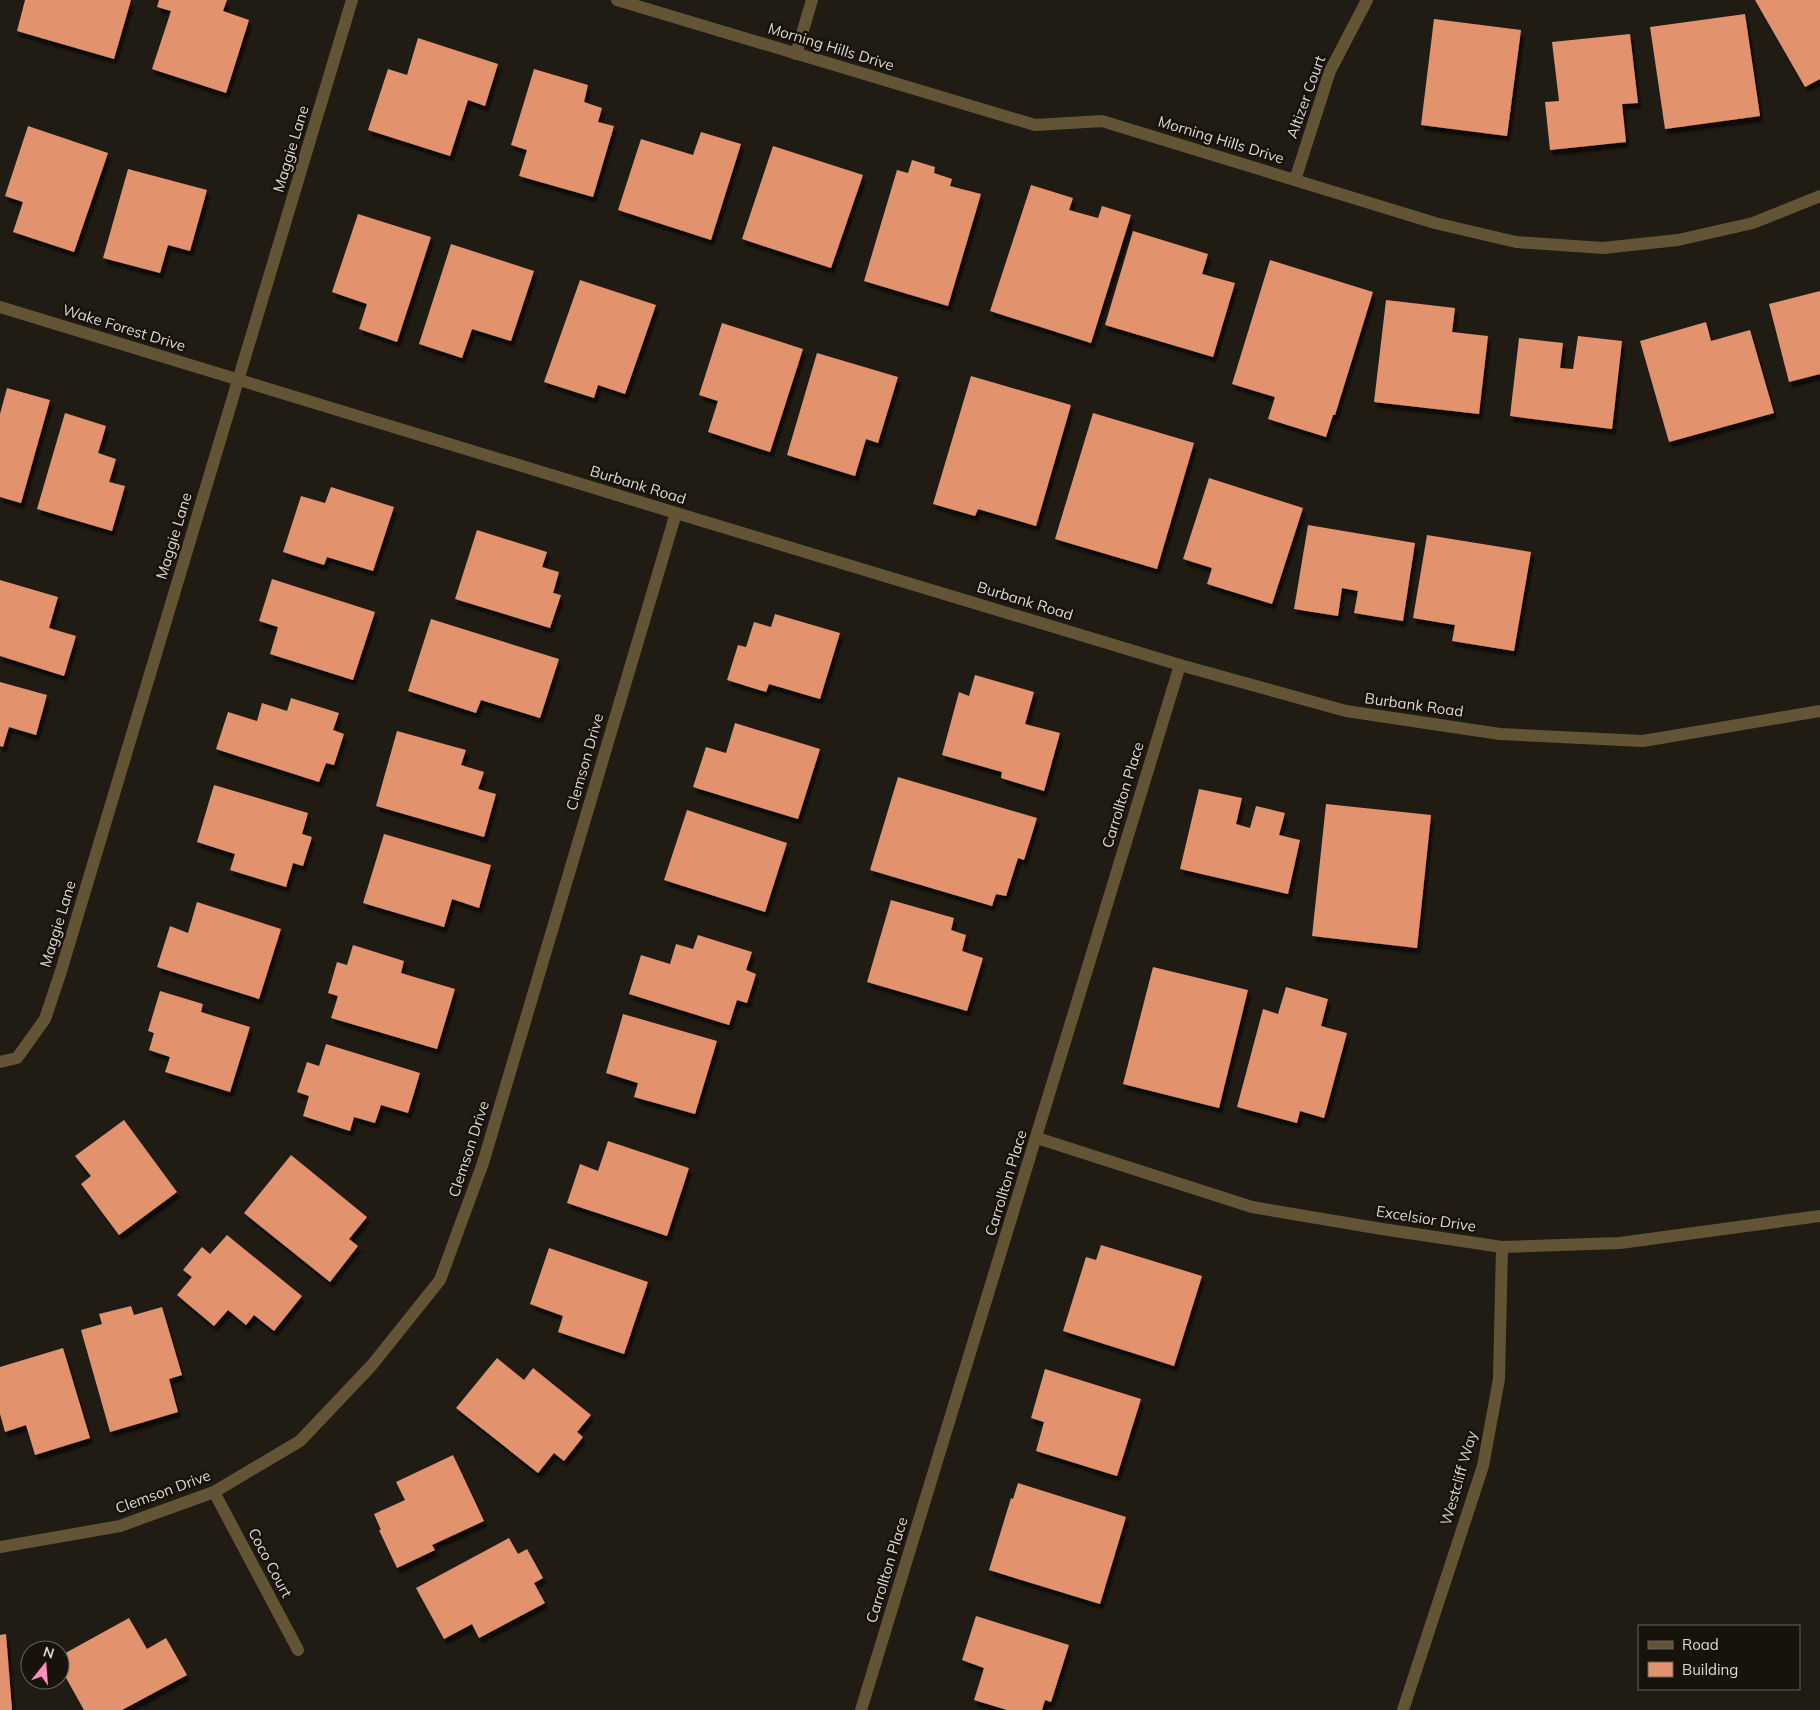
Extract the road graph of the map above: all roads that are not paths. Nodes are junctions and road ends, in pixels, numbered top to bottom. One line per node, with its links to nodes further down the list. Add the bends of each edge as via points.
1 (352, 0): 9 (street, Maggie Lane)
2 (617, 0): 5 (street, Morning Hills Drive)
3 (812, 0): 5 (street)
4 (1367, 0): 6 (street, Altizer Court, via 1330,71)
5 (796, 54): 6 (street, Morning Hills Drive, via 1034,125 1102,121)
6 (1295, 180): 7 (street, Morning Hills Drive, via 1435,223 1516,242 1603,248 1678,240 1753,223)
7 (1820, 196)
8 (0, 307): 9 (street, Wake Forest Drive)
9 (239, 380): 10 (street, Burbank Road); 13 (street, Maggie Lane, via 45,1019 17,1058)
10 (676, 513): 11 (street, Burbank Road); 17 (street, Clemson Drive, via 484,1163 440,1280 372,1365 300,1440)
11 (1180, 665): 12 (street, Burbank Road, via 1346,711 1500,734 1643,741); 14 (street, Carrollton Place)
12 (1820, 711)
13 (0, 1062)
14 (1037, 1138): 16 (street, Excelsior Drive, via 1252,1207); 20 (street, Carrollton Place)
15 (1820, 1216): 16 (street, Excelsior Drive, via 1620,1244)
16 (1502, 1247): 21 (street, Westcliff Way, via 1499,1379 1483,1466)
17 (214, 1492): 18 (street, Clemson Drive, via 120,1526); 19 (street, Coco Court)
18 (0, 1547)
19 (298, 1650)
20 (861, 1710)
21 (1403, 1710)

